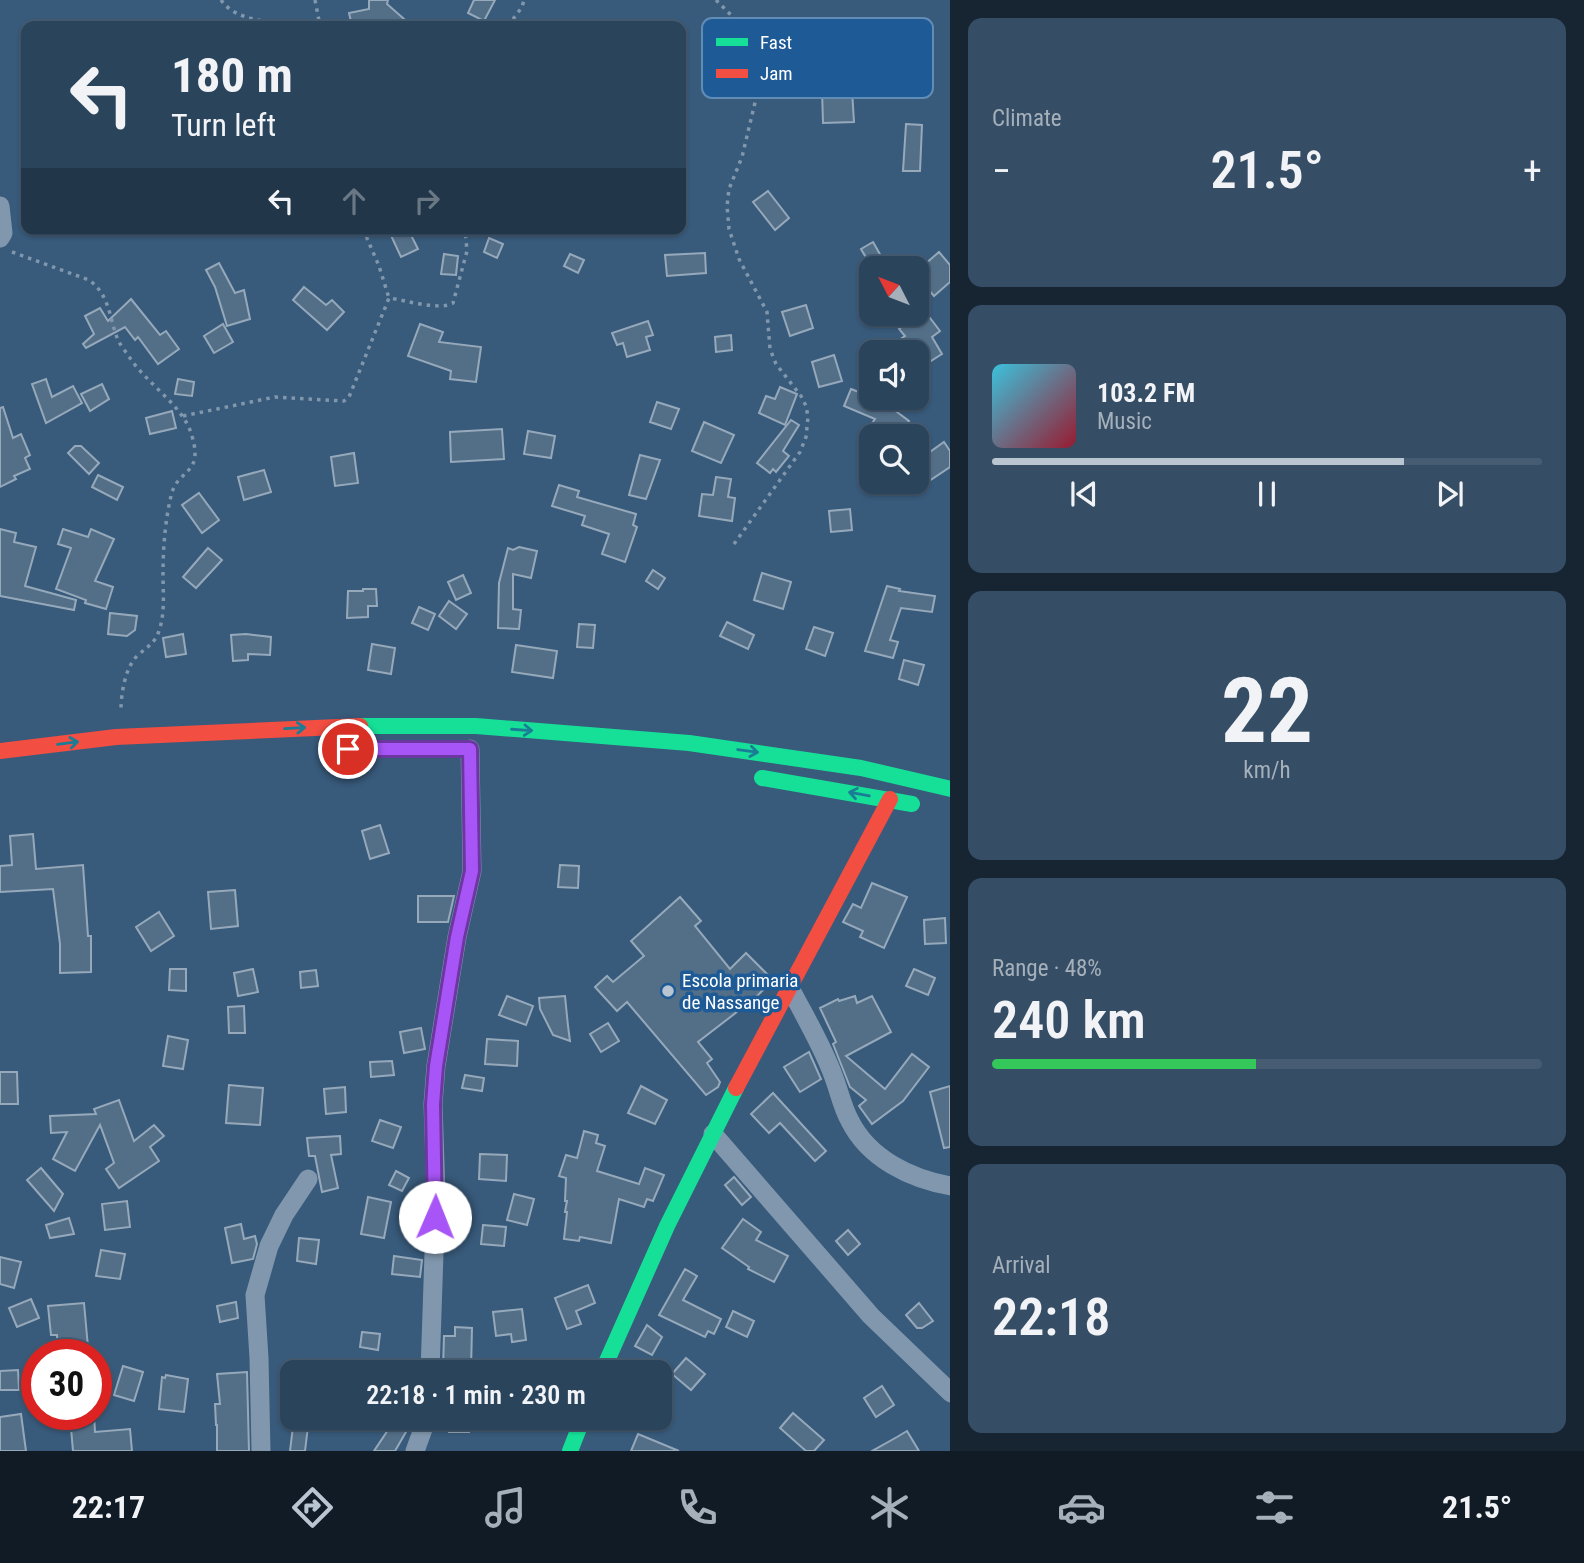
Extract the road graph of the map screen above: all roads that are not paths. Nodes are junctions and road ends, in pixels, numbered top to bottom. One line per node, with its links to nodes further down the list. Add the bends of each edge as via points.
1 (0, 206): 2 (street)
2 (6, 244)
3 (470, 749): 13 (street, via 472,871 457,937 433,1104 436,1194)
4 (0, 751): 6 (main road, one-way to 6, via 121,737 329,726 489,727 690,743 861,768)
5 (745, 775): 7 (main road, one-way to 5)
6 (950, 789)
7 (890, 799): 8 (main road); 9 (main road)
8 (926, 806)
9 (790, 988): 10 (main road); 12 (street, via 833,1074 850,1122 863,1141 897,1168)
10 (712, 1134): 14 (main road); 15 (street, via 871,1316)
11 (308, 1179): 18 (street, via 269,1246 255,1295)
12 (950, 1186)
13 (430, 1360)
14 (607, 1360)
15 (950, 1393)
16 (423, 1430): 19 (street)
17 (578, 1430): 20 (main road)
18 (261, 1451)
19 (415, 1451)
20 (570, 1451)

